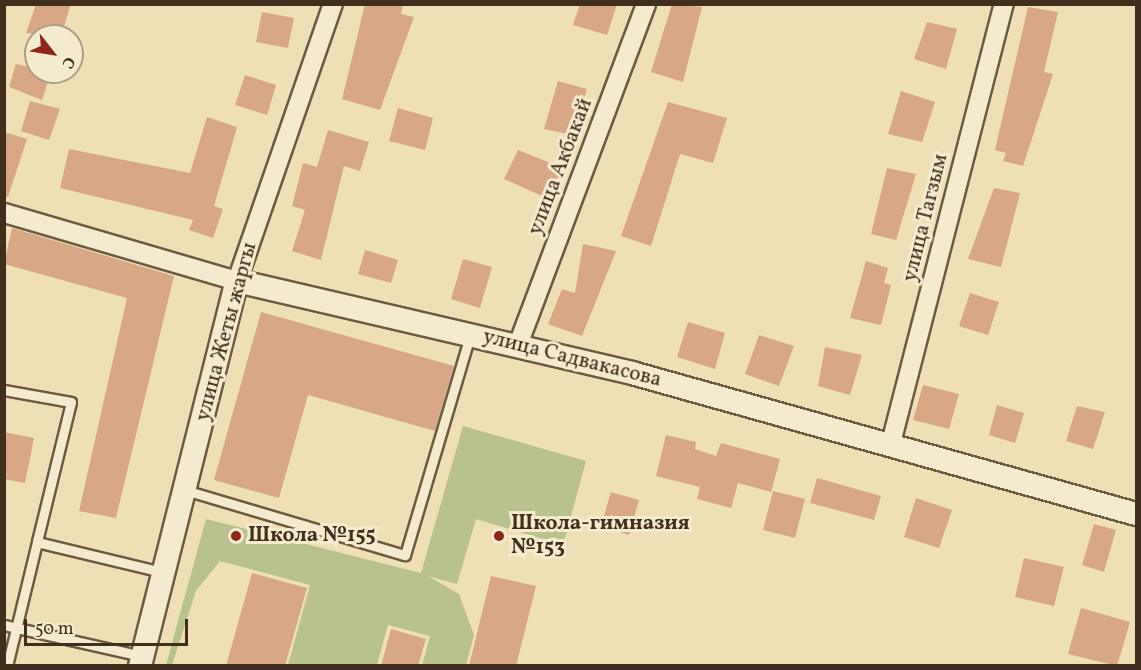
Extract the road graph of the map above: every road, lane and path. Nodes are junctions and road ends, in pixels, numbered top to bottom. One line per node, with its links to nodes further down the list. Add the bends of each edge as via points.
1 (333, 4): 5 (street, улица Жеты жаргы)
2 (646, 4): 7 (street, улица Акбакай)
3 (1004, 4): 9 (street, улица Тагзым)
4 (4, 213): 5 (street, улица Садвакасова)
5 (237, 281): 6 (street, улица Садвакасова); 10 (street, улица Жеты жаргы)
6 (471, 334): 7 (street, улица Садвакасова); 10 (lane, via 405,555)
7 (518, 345): 9 (street, улица Садвакасова)
8 (4, 390): 12 (lane, via 71,402)
9 (891, 443): 11 (street, улица Садвакасова)
10 (185, 490): 13 (street, улица Жеты жаргы)
11 (1137, 514)
12 (37, 542): 13 (lane); 15 (lane)
13 (162, 572): 16 (street, улица Жеты жаргы)
14 (4, 625): 15 (lane)
15 (16, 628): 16 (lane); 17 (lane)
16 (141, 661)
17 (7, 666)

